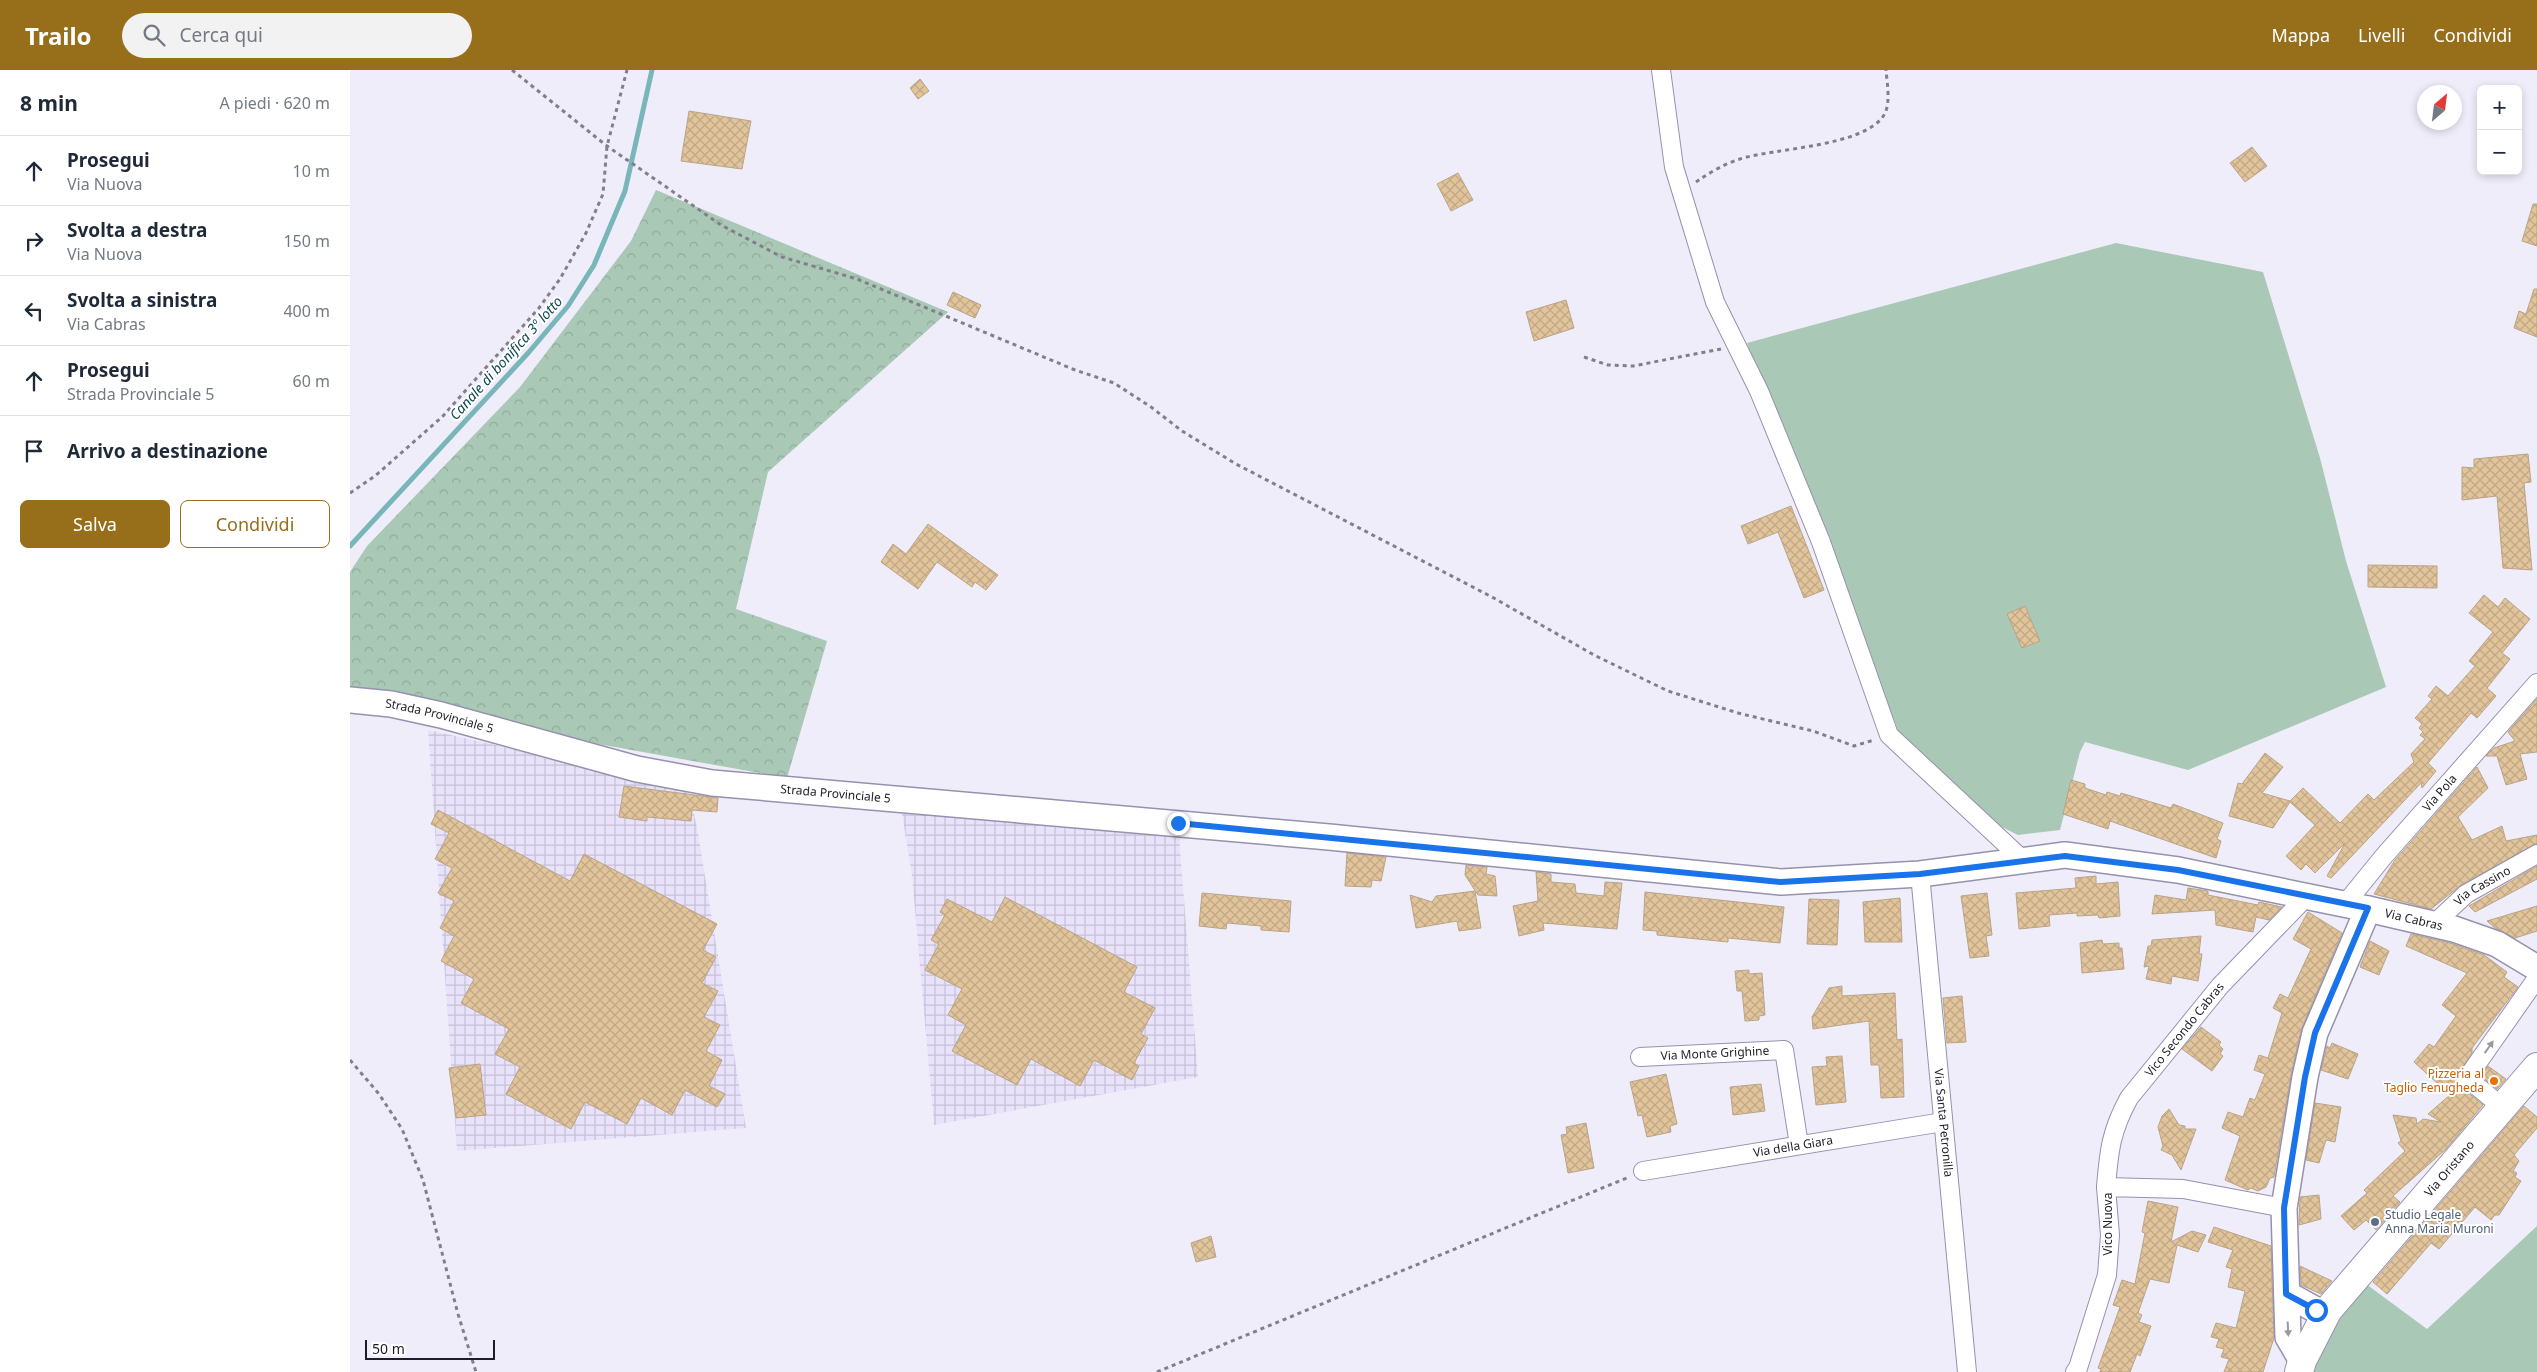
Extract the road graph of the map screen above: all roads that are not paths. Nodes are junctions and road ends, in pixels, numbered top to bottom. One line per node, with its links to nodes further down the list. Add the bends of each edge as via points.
1 (1661, 70): 6 (street, via 1674,167 1715,302 1758,392 1821,542 1889,735)
2 (2537, 683): 9 (street, Via Pola, via 2384,856)
3 (350, 700): 4 (street, Strada Provinciale 5, via 390,704 441,715 637,769 712,783)
4 (1329, 837): 7 (street, Via Cabras, via 1781,882)
5 (2537, 854): 10 (street, Via Cassino, via 2466,894)
6 (2024, 861): 7 (street, Via Cabras); 8 (street, Via Cabras, via 2065,856 2116,862 2178,870)
7 (1920, 874): 15 (street, Via Santa Petronilla)
8 (2308, 896): 9 (street, Via Cabras); 18 (street, Vico Secondo Cabras, via 2220,986 2129,1098 2117,1119 2110,1142)
9 (2356, 906): 10 (street, Via Cabras); 19 (street, via 2315,1033)
10 (2434, 924): 11 (street, Via Cabras, via 2497,944)
11 (2533, 964): 14 (street, one-way to 11, via 2467,1078)
12 (1640, 1057): 16 (street, Via Monte Grighine, via 1784,1050)
13 (2537, 1067): 14 (main road, Via Oristano)
14 (2502, 1107): 21 (main road, Via Oristano)
15 (1943, 1122): 16 (street, Via della Giara); 23 (street, Via Santa Petronilla)
16 (1799, 1145): 17 (street, Via della Giara)
17 (1643, 1171)
18 (2106, 1187): 19 (street, Vico Nuova, via 2211,1192); 24 (street, Vico Nuova, via 2110,1235 2107,1275)
19 (2284, 1208): 20 (street)
20 (2286, 1294): 21 (street, via 2316,1310); 22 (street, one-way to 22, via 2288,1337)
21 (2328, 1310): 22 (main road, Via Oristano)
22 (2300, 1366)
23 (1968, 1372)
24 (2075, 1372)

